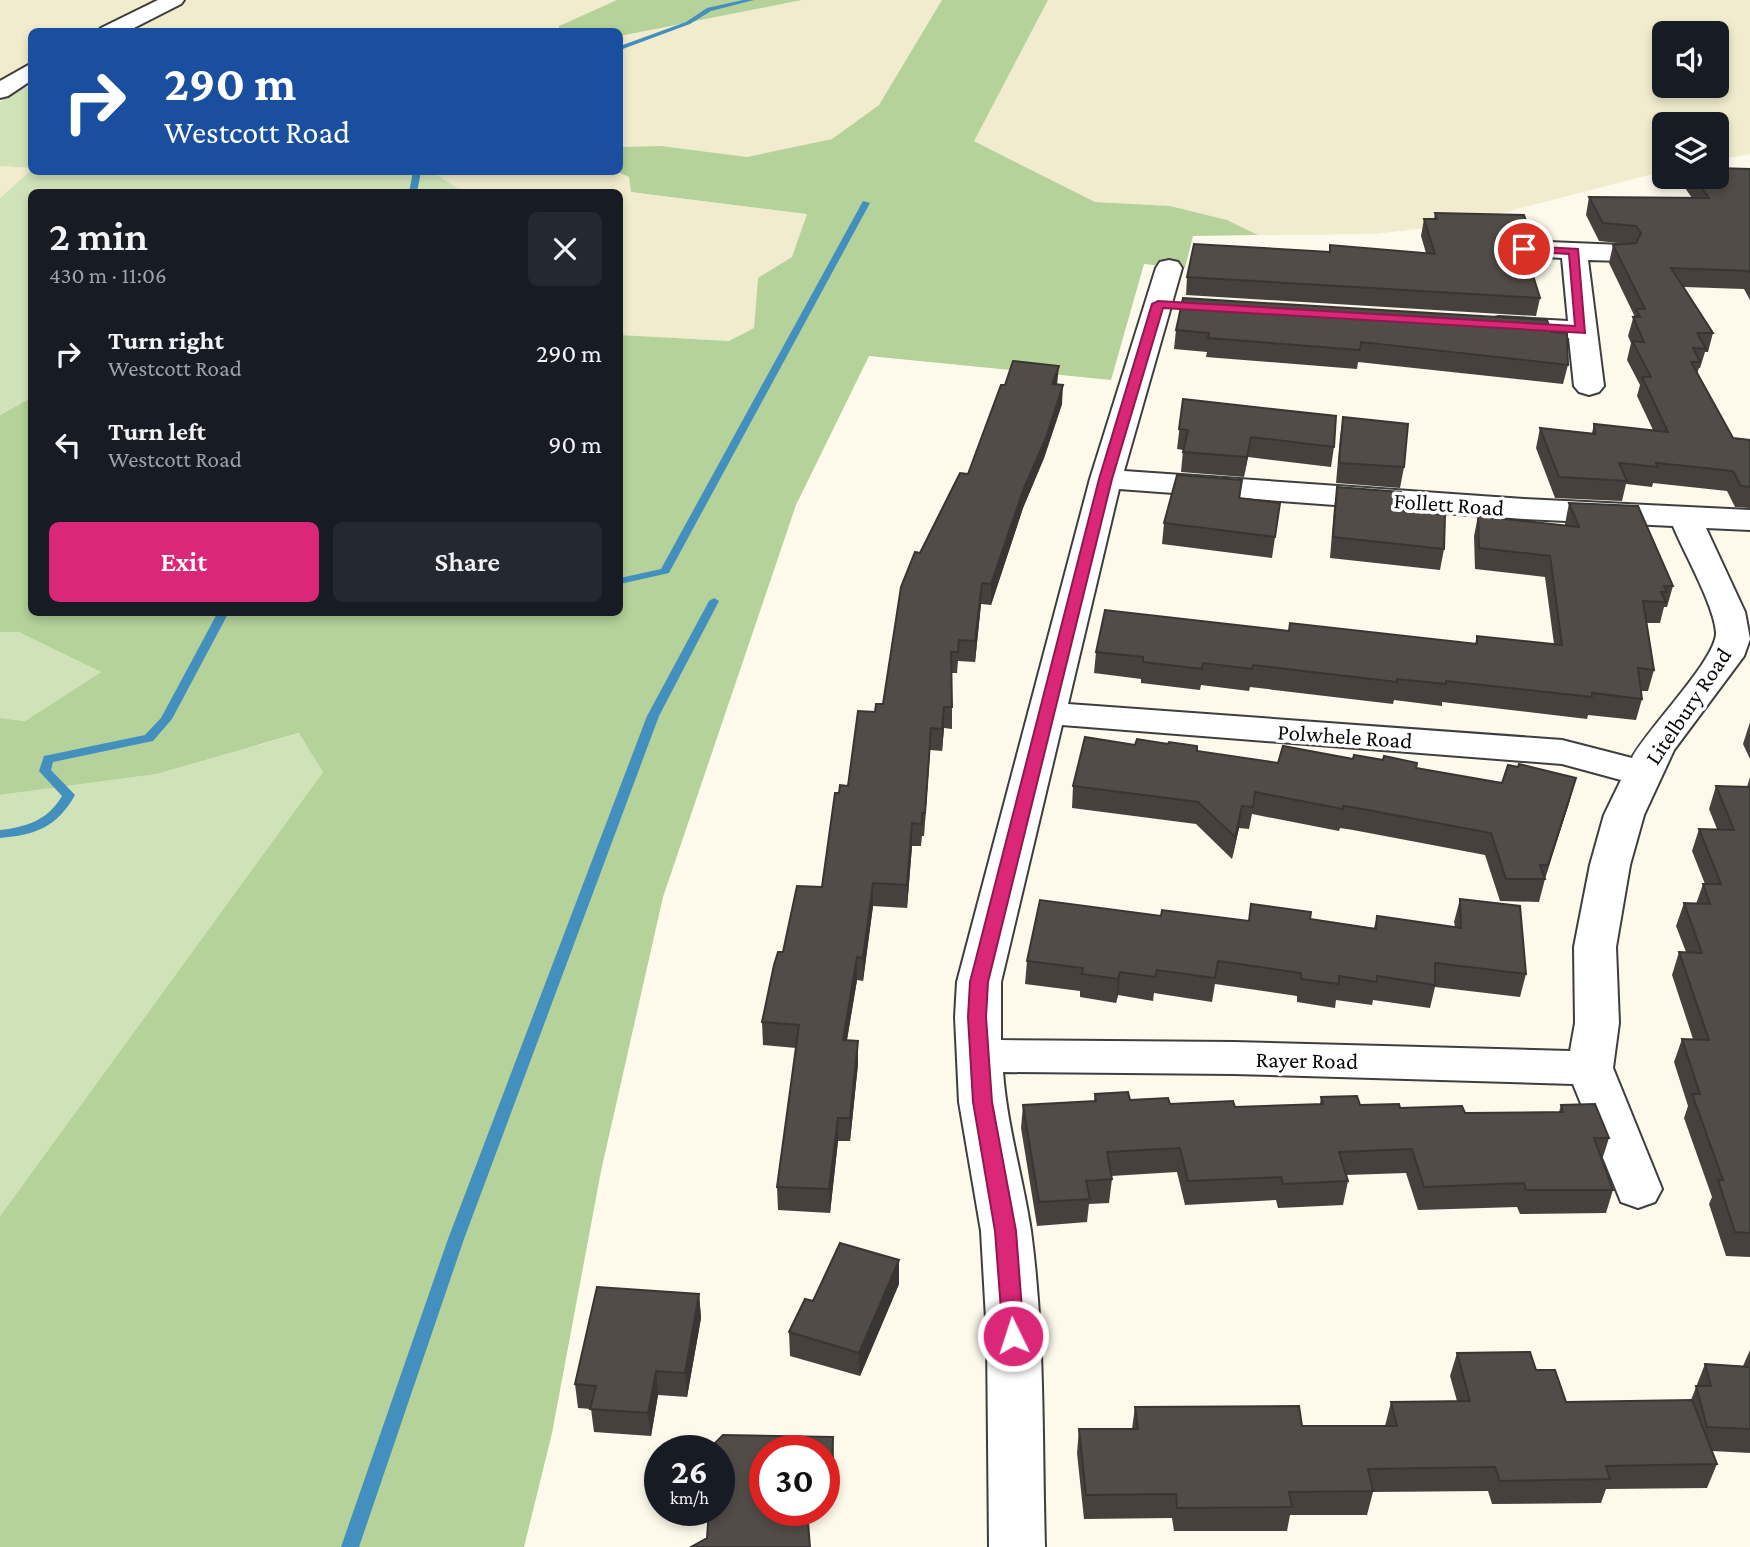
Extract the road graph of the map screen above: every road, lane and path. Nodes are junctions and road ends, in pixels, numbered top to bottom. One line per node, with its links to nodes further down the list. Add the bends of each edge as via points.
1 (174, 0): 2 (street)
2 (116, 28)
3 (28, 73): 4 (street)
4 (0, 91)
5 (1524, 249): 6 (street)
6 (1574, 251): 7 (street); 10 (street)
7 (1622, 253)
8 (1170, 293): 12 (street)
9 (1475, 323): 10 (street)
10 (1581, 330): 11 (street)
11 (1589, 386)
12 (1106, 479): 13 (street, Follett Road); 15 (street)
13 (1685, 517): 14 (street, Follett Road); 16 (street, Litelbury Road, via 1734,634 1726,656)
14 (1750, 520)
15 (1045, 713): 16 (street, Polwhele Road, via 1562,752); 17 (street, via 979,982)
16 (1642, 774): 18 (street, Litelbury Road, via 1609,864 1595,947 1597,1023)
17 (978, 1056): 18 (street, Rayer Road); 20 (street, via 1007,1244)
18 (1590, 1068): 19 (street)
19 (1637, 1189)
20 (1017, 1547)

